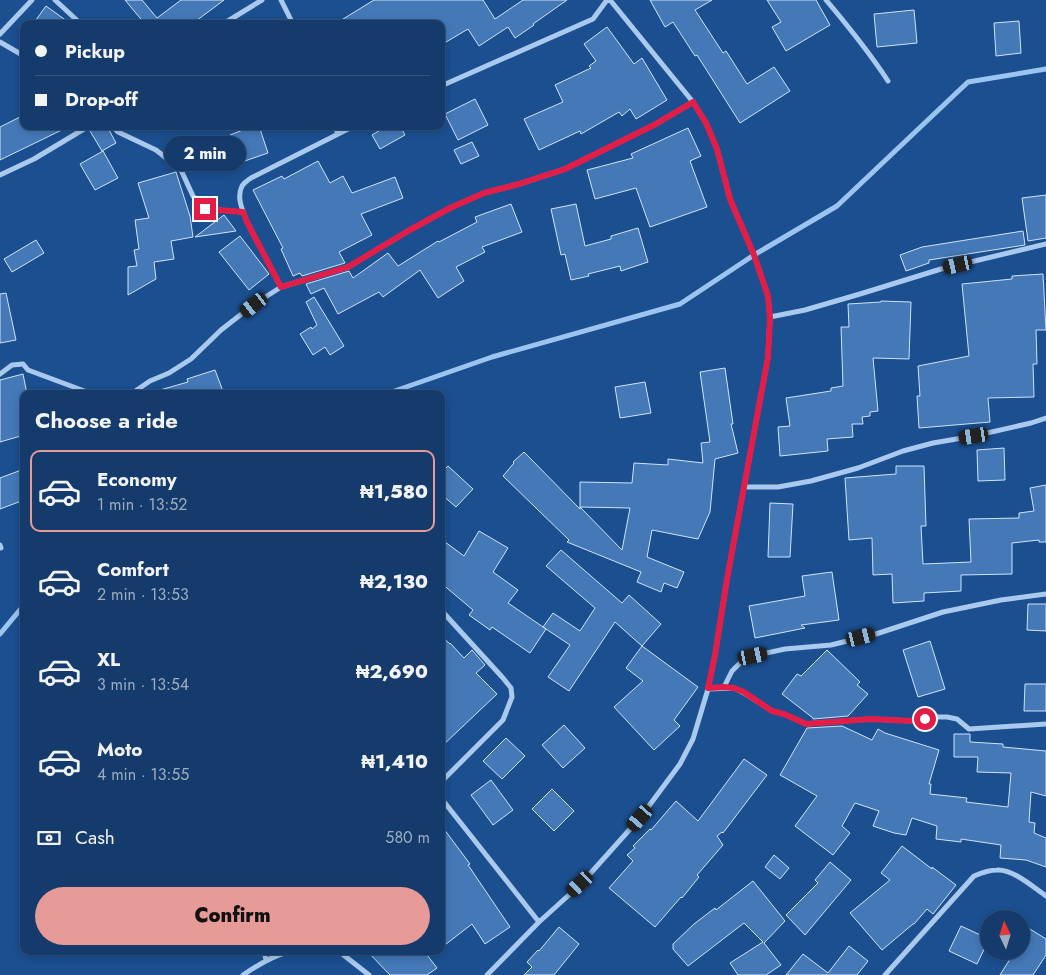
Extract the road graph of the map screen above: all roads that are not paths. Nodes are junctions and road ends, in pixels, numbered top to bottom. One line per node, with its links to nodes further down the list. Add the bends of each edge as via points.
1 (32, 0): 10 (street)
2 (55, 0): 7 (street)
3 (262, 0): 8 (street)
4 (281, 0): 9 (street)
5 (608, 0): 14 (street, via 593,19); 15 (street)
6 (826, 0): 13 (street)
7 (77, 20)
8 (230, 20)
9 (291, 20)
10 (0, 34)
11 (0, 42): 12 (street)
12 (20, 54)
13 (888, 81)
14 (445, 84)
15 (693, 102): 24 (street, via 565,169 484,193 450,208 348,267); 25 (street, via 717,149 730,199 768,296)
16 (82, 130): 21 (street)
17 (116, 130): 22 (street, via 156,150 180,170 193,196 205,209)
18 (336, 130): 20 (street)
19 (346, 130): 20 (street)
20 (338, 134): 22 (street, via 250,178 240,192)
21 (0, 175)
22 (243, 212): 24 (street)
23 (1046, 244): 25 (street, via 941,269)
24 (281, 287): 28 (street, via 228,325 191,359)
25 (770, 318): 30 (street, via 768,357)
26 (0, 374): 27 (street, via 12,365 23,364 28,370)
27 (82, 390)
28 (137, 390)
29 (1046, 418): 30 (street, via 933,443 811,481 778,487)
30 (745, 487): 34 (street)
31 (1046, 594): 33 (street, via 943,612 831,645 753,656 732,671)
32 (445, 614): 36 (street, via 503,678 512,696 503,720)
33 (724, 687): 34 (street); 35 (street, via 744,692 772,711 806,724 870,719 913,721 938,717 957,719 969,729)
34 (708, 688): 39 (street, via 693,739 680,764 611,852)
35 (1046, 724)
36 (445, 778)
37 (445, 803): 39 (street)
38 (1046, 896): 47 (street, via 1013,874 999,869 974,876)
39 (539, 922): 46 (street)
40 (265, 955): 43 (street)
41 (280, 955): 43 (street)
42 (343, 955): 45 (street)
43 (266, 960): 44 (street)
44 (243, 975)
45 (369, 975)
46 (487, 975)
47 (885, 975)

